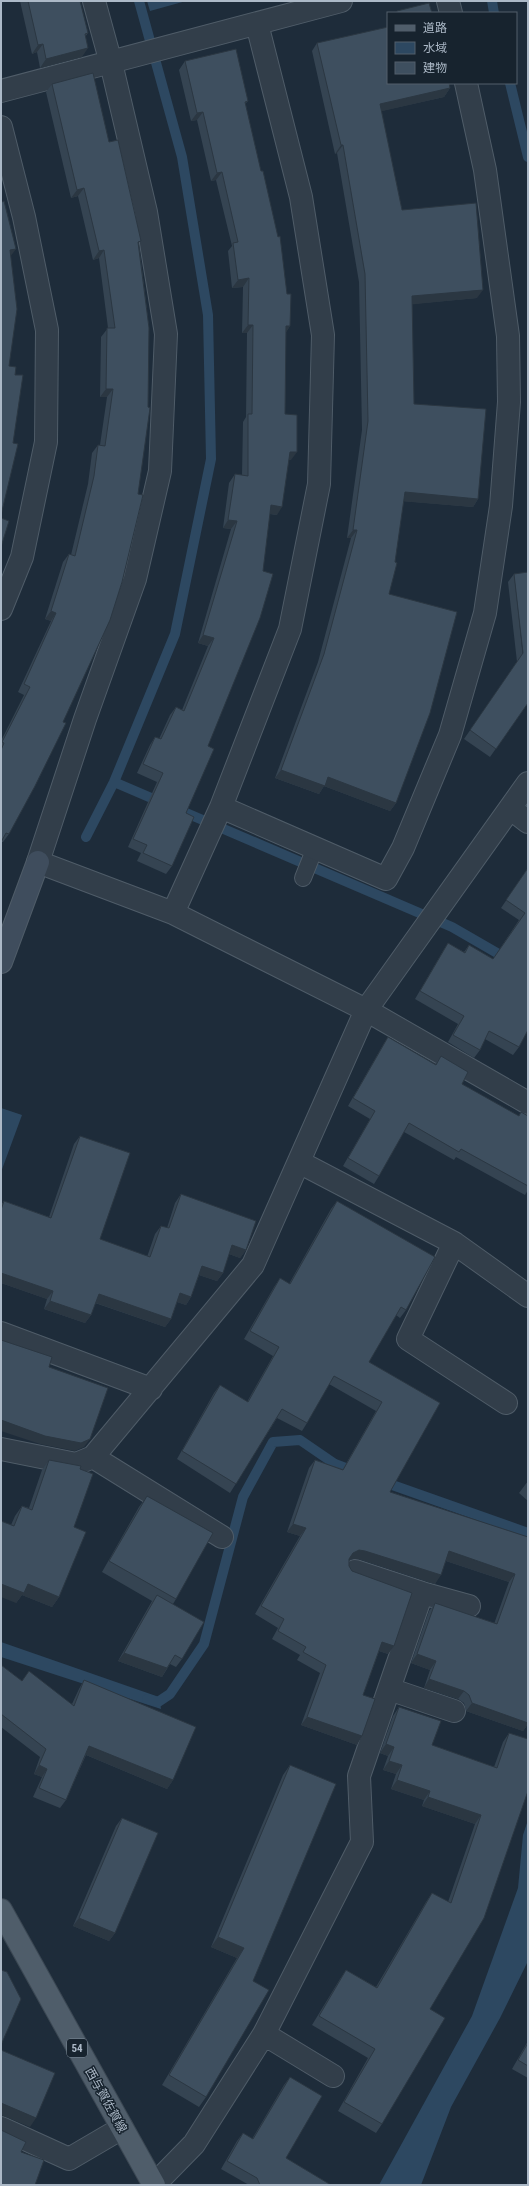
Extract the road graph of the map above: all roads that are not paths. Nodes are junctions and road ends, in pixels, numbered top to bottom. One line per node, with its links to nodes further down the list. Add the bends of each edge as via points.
1 (94, 1): 6 (street)
2 (341, 1): 5 (street)
3 (448, 1): 4 (street)
4 (451, 12)
5 (257, 24): 6 (street); 13 (street, via 301,197 323,335 319,484 290,629)
6 (111, 63): 8 (street); 16 (street, via 146,212 166,334 160,471 135,579)
7 (466, 84): 15 (street, via 484,170 508,336 509,402 501,506 485,613 450,735 403,848 386,879)
8 (1, 91)
9 (1, 127): 10 (street, via 24,217 48,330 46,442 22,557)
10 (1, 610)
11 (528, 783): 12 (street)
12 (510, 808): 14 (street); 20 (street)
13 (215, 819): 15 (street); 18 (street)
14 (528, 822)
15 (315, 848): 17 (lane)
16 (38, 862): 18 (street); 19 (street)
17 (303, 878)
18 (173, 914): 20 (street)
19 (1, 961)
20 (366, 1010): 21 (street); 22 (street)
21 (528, 1103)
22 (299, 1162): 23 (street); 26 (street, via 253,1265)
23 (454, 1243): 24 (street); 27 (street, via 408,1340)
24 (528, 1296)
25 (1, 1333): 26 (street)
26 (151, 1389): 29 (street)
27 (506, 1403)
28 (1, 1448): 29 (street, via 76,1464)
29 (94, 1457): 30 (street)
30 (222, 1537)
31 (355, 1571): 32 (street)
32 (422, 1593): 33 (street); 34 (street)
33 (469, 1606)
34 (390, 1689): 35 (street); 37 (street, via 360,1776 362,1842)
35 (454, 1711)
36 (1, 1910): 40 (main road, 西与賀佐賀線 / 54)
37 (264, 2034): 38 (street); 41 (street, via 194,2144)
38 (333, 2076)
39 (1, 2128): 40 (street, via 69,2159)
40 (122, 2128): 41 (main road, 西与賀佐賀線 / 54)
41 (154, 2185)

